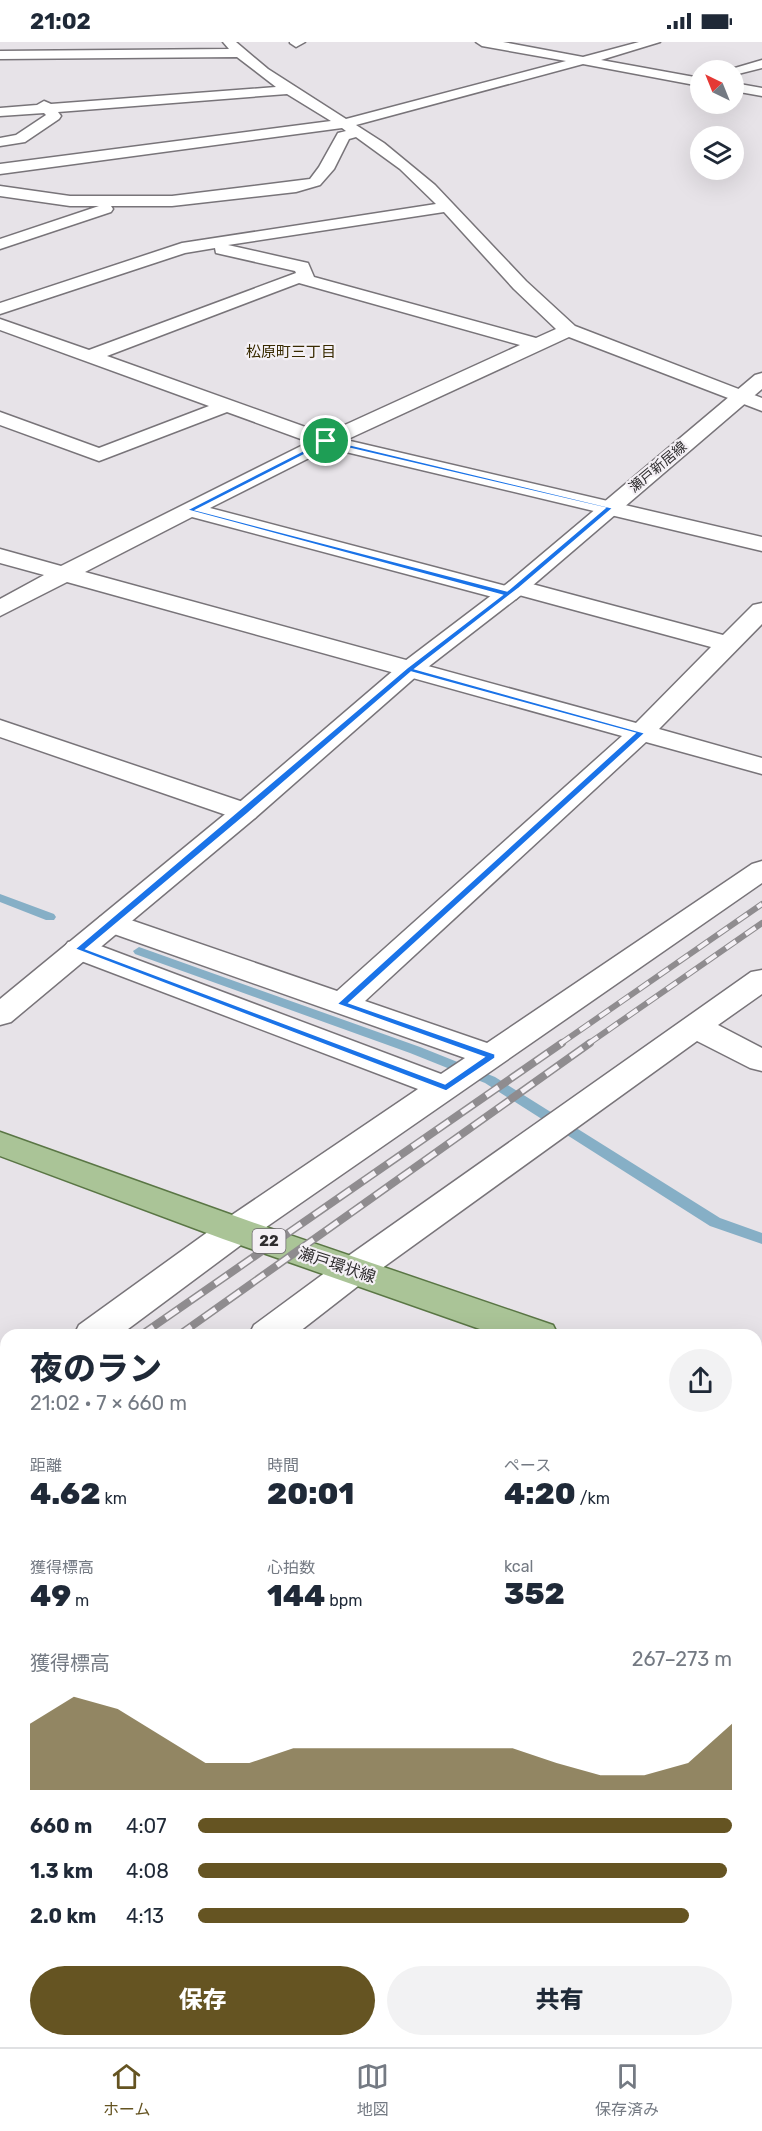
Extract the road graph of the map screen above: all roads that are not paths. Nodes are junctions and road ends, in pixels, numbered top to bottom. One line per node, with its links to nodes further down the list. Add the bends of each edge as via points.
1 (482, 42): 5 (street)
2 (654, 42): 5 (street)
3 (235, 48): 4 (street); 10 (street)
4 (0, 54)
5 (585, 60): 8 (street); 15 (street)
6 (762, 64): 7 (street)
7 (744, 68)
8 (690, 80)
9 (744, 89): 11 (street)
10 (290, 90): 13 (street); 15 (street)
11 (762, 92)
12 (24, 93): 13 (street)
13 (49, 108): 14 (street); 16 (street, via 54,116 20,139)
14 (0, 112)
15 (349, 128): 17 (street); 19 (street, via 315,182 172,201); 20 (street, via 379,146)
16 (0, 142)
17 (0, 169)
18 (0, 191): 19 (street, via 70,201)
19 (126, 202): 21 (street)
20 (448, 207): 22 (street); 26 (street, via 542,309)
21 (1, 243)
22 (199, 245): 23 (street, via 302,267 306,275); 24 (street)
23 (299, 278): 27 (street); 28 (street)
24 (0, 309)
25 (0, 324): 28 (street)
26 (568, 330): 27 (street); 30 (street)
27 (535, 343): 33 (street)
28 (89, 356): 31 (street)
29 (762, 379): 30 (street, 瀬戸新居線)
30 (751, 401): 34 (street, 瀬戸新居線)
31 (226, 406): 32 (street, via 99,455); 33 (street)
32 (0, 418)
33 (326, 441): 34 (street); 35 (street)
34 (610, 508): 36 (street); 39 (street, 瀬戸新居線)
35 (190, 510): 38 (street); 39 (street)
36 (762, 544)
37 (0, 556): 38 (street)
38 (65, 573): 40 (street); 43 (street)
39 (512, 590): 42 (street); 43 (street, 瀬戸新居線)
40 (0, 609)
41 (762, 610): 42 (street)
42 (728, 644): 45 (street)
43 (410, 669): 45 (street); 47 (street, 瀬戸新居線)
44 (0, 728): 47 (street)
45 (641, 733): 46 (street); 52 (street)
46 (762, 765)
47 (245, 812): 49 (street, 瀬戸新居線)
48 (762, 870): 55 (street)
49 (111, 923): 50 (street, 瀬戸新居線); 52 (street)
50 (79, 949): 53 (street, 瀬戸新居線); 57 (street)
51 (762, 979): 54 (street)
52 (342, 1004): 55 (street)
53 (0, 1015)
54 (696, 1027): 56 (street); 60 (street)
55 (490, 1057): 57 (street)
56 (762, 1061)
57 (450, 1084): 59 (street)
58 (0, 1143): 59 (main road, 瀬戸環状線 / 22)
59 (236, 1230): 60 (main road, 瀬戸環状線 / 22); 61 (street)
60 (354, 1270): 62 (street); 63 (main road, 瀬戸環状線 / 22)
61 (101, 1329)
62 (276, 1329)
63 (522, 1329)

